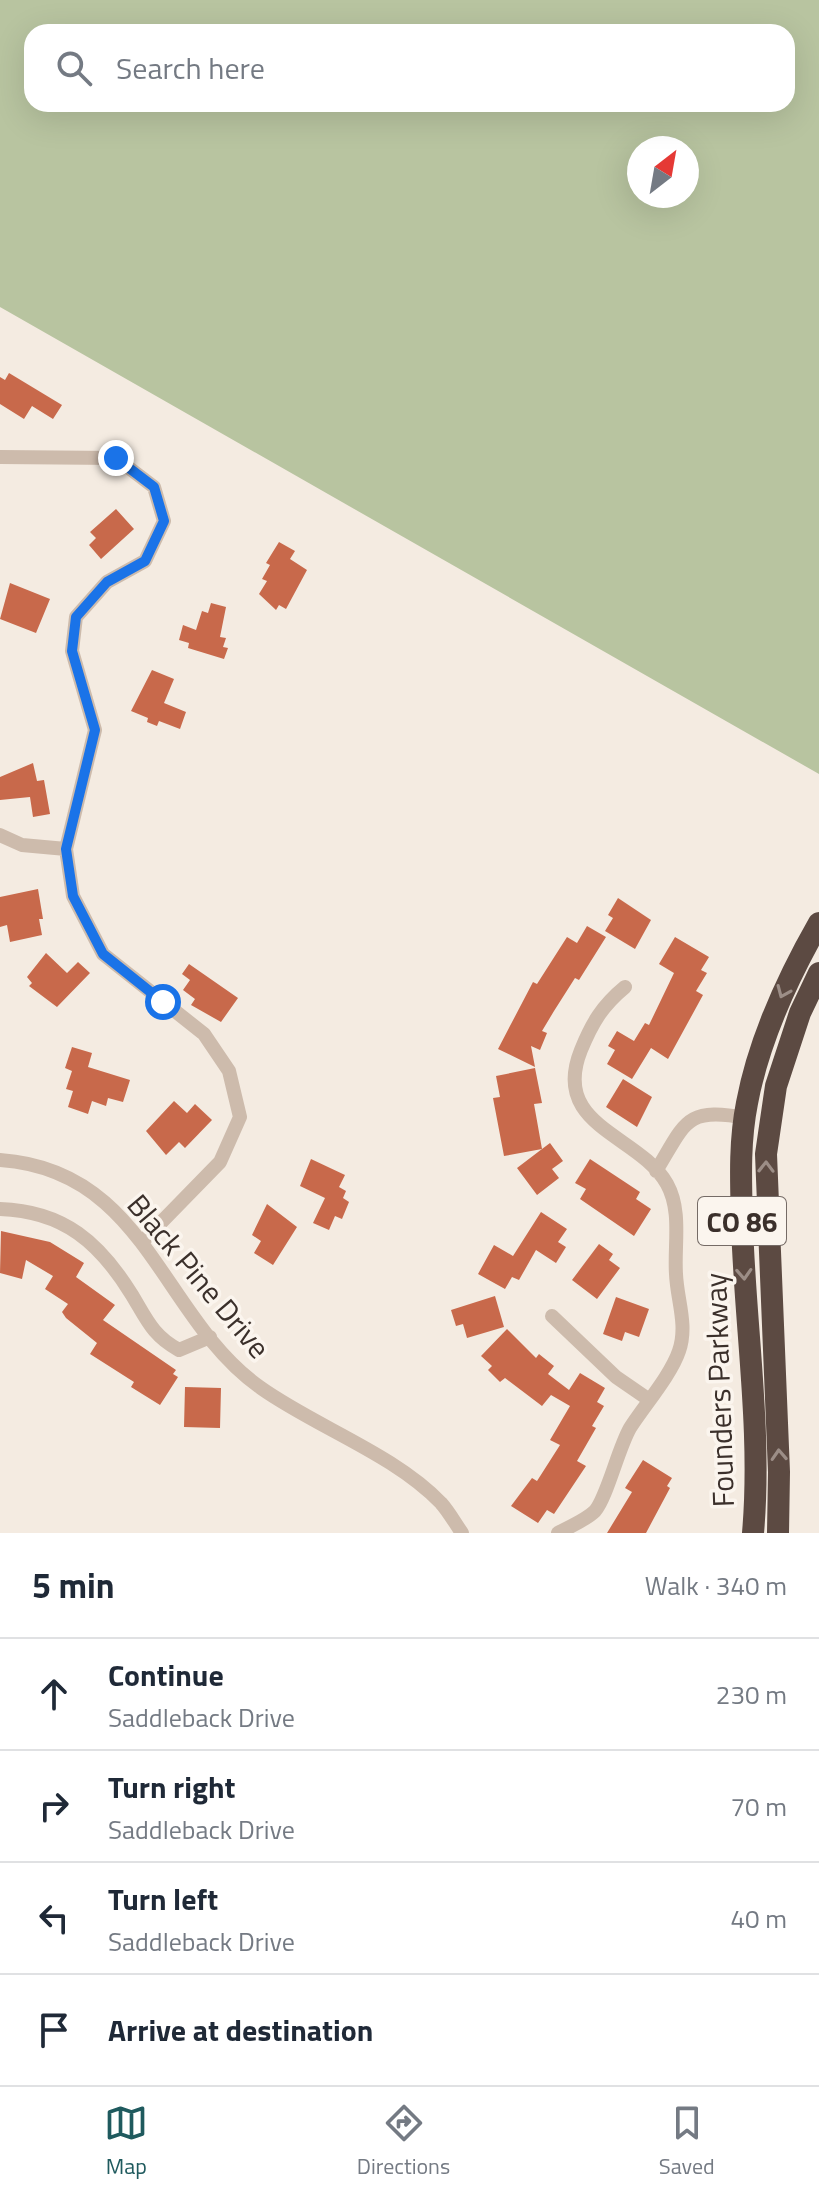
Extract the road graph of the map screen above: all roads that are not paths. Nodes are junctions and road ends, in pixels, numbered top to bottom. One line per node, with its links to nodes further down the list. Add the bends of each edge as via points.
1 (0, 457): 3 (street, via 116,458 154,487 164,521 145,561 107,582 76,617 72,651 95,730)
2 (0, 835): 3 (street, via 22,845)
3 (66, 849): 11 (street, via 73,896 103,954 204,1034 229,1071 240,1117 220,1162)
4 (819, 923): 7 (highway, Founders Parkway / CO 86, one-way to 7, via 767,1030)
5 (819, 973): 18 (highway, Founders Parkway / CO 86, one-way to 5, via 766,1154 776,1086)
6 (625, 987): 9 (street, via 592,1023 576,1061 574,1088 595,1122)
7 (745, 1118): 9 (street, via 711,1113 695,1117); 17 (highway, Founders Parkway / CO 86, one-way to 17, via 741,1177 755,1473)
8 (0, 1160): 11 (street, Black Pine Drive, via 27,1162 86,1188)
9 (656, 1171): 14 (street, via 666,1182 675,1212 684,1331 678,1354)
10 (0, 1209): 13 (street, via 55,1218 91,1241 118,1271 159,1339 179,1350)
11 (142, 1242): 13 (street, Black Pine Drive)
12 (552, 1316): 14 (street, via 616,1377)
13 (210, 1337): 15 (street, Black Pine Drive, via 260,1388 394,1468 441,1503)
14 (648, 1399): 16 (street, via 623,1441 595,1511)
15 (462, 1533)
16 (558, 1533)
17 (753, 1533)
18 (778, 1533)

